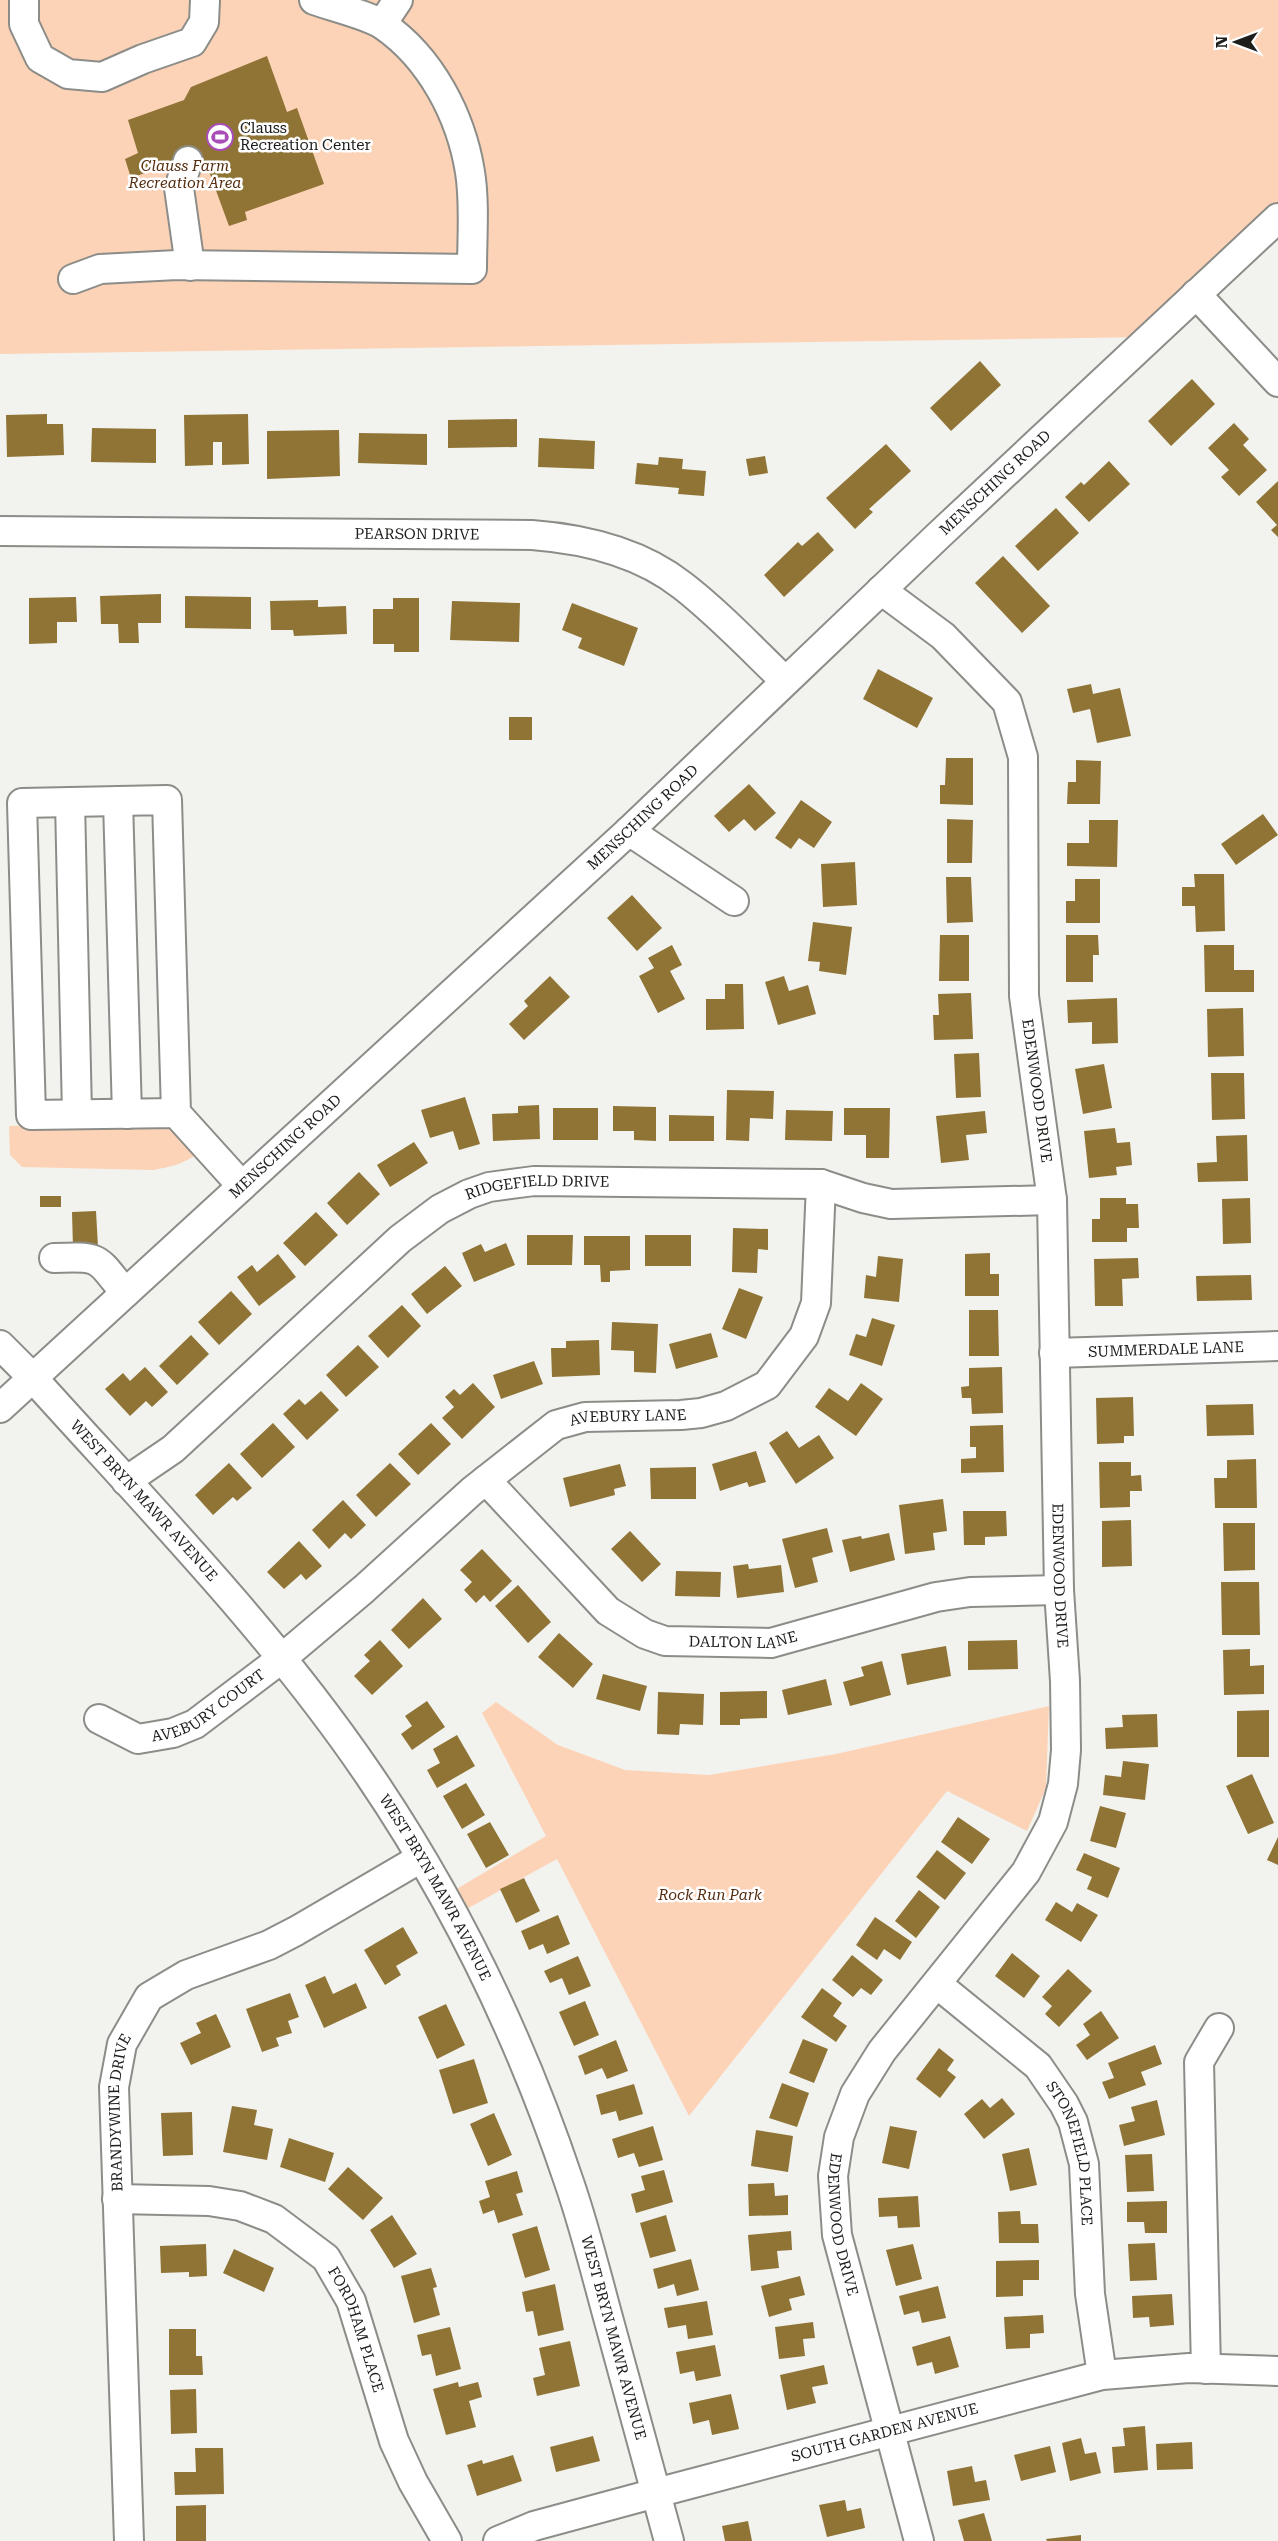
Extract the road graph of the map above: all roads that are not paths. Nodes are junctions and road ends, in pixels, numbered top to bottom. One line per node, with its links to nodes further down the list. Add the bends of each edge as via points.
1 (24, 0): 2 (street, via 24,24 40,58 68,74 102,77 192,42 204,22)
2 (205, 0)
3 (314, 0): 5 (street)
4 (398, 0): 5 (street)
5 (382, 24): 8 (street, via 423,60 460,128 470,174 472,268)
6 (178, 175): 8 (street)
7 (1278, 218): 10 (street, MENSCHING ROAD)
8 (190, 266): 9 (street, via 100,269)
9 (73, 279)
10 (1196, 294): 11 (street); 13 (street, MENSCHING ROAD)
11 (1278, 382)
12 (0, 531): 14 (street, PEARSON DRIVE, via 532,535 577,540 631,556 684,586)
13 (881, 590): 14 (street, MENSCHING ROAD); 25 (street, EDENWOOD DRIVE, via 943,636 1007,702 1023,758 1024,996)
14 (785, 681): 17 (street, MENSCHING ROAD)
15 (118, 801): 16 (street); 20 (street, via 167,800); 22 (street)
16 (70, 802): 18 (street, via 22,804); 21 (street)
17 (629, 831): 19 (street); 24 (street, MENSCHING ROAD)
18 (12, 858): 21 (street, via 31,1114)
19 (734, 901)
20 (176, 1113): 22 (street); 24 (street)
21 (77, 1114): 22 (street)
22 (127, 1114)
23 (821, 1184): 25 (street, RIDGEFIELD DRIVE, via 891,1204); 33 (street, AVEBURY LANE, via 816,1303 804,1336 768,1385 726,1406 701,1413 585,1417 556,1425); 34 (street, RIDGEFIELD DRIVE, via 534,1181 469,1194 440,1209 400,1239 172,1449)
24 (242, 1186): 27 (street, MENSCHING ROAD)
25 (1052, 1200): 30 (street, EDENWOOD DRIVE)
26 (54, 1258): 27 (street, via 81,1256 99,1260)
27 (125, 1293): 31 (street, MENSCHING ROAD)
28 (0, 1345): 31 (street, WEST BRYN MAWR AVENUE)
29 (1278, 1346): 30 (street, SUMMERDALE LANE)
30 (1054, 1353): 35 (street, EDENWOOD DRIVE)
31 (32, 1377): 32 (street, MENSCHING ROAD); 34 (street, WEST BRYN MAWR AVENUE)
32 (0, 1408)
33 (486, 1480): 35 (street, DALTON LANE, via 608,1611 645,1634 665,1641 771,1643 936,1597 970,1592); 36 (street, AVEBURY LANE)
34 (126, 1481): 36 (street, WEST BRYN MAWR AVENUE)
35 (1059, 1590): 39 (street, EDENWOOD DRIVE, via 1066,1750 1063,1784 1053,1822 1026,1872)
36 (281, 1659): 37 (street, AVEBURY COURT, via 222,1706 173,1733 138,1739); 38 (street, WEST BRYN MAWR AVENUE, via 369,1775)
37 (99, 1719)
38 (422, 1858): 41 (street, BRANDYWINE DRIVE, via 269,1945 186,1975 149,1997 125,2037 116,2068); 46 (street, WEST BRYN MAWR AVENUE, via 504,2017 569,2182)
39 (937, 1984): 44 (street, STONEFIELD PLACE, via 1038,2066 1073,2122 1084,2164 1090,2294); 45 (street, EDENWOOD DRIVE, via 882,2051 855,2094 839,2137 833,2176 837,2235)
40 (1219, 2028): 42 (street, via 1199,2062)
41 (117, 2199): 47 (street, BRANDYWINE DRIVE); 48 (street, FORDHAM PLACE, via 209,2200 240,2206 274,2219 326,2258 351,2301 394,2441)
42 (1206, 2369): 43 (street, SOUTH GARDEN AVENUE); 44 (street, SOUTH GARDEN AVENUE)
43 (1278, 2371)
44 (1102, 2375): 45 (street, SOUTH GARDEN AVENUE)
45 (889, 2431): 46 (street, SOUTH GARDEN AVENUE); 51 (street, EDENWOOD DRIVE)
46 (656, 2493): 49 (street, SOUTH GARDEN AVENUE, via 534,2526); 50 (street, WEST BRYN MAWR AVENUE)
47 (129, 2541)
48 (447, 2541)
49 (498, 2541)
50 (669, 2541)
51 (919, 2541)

